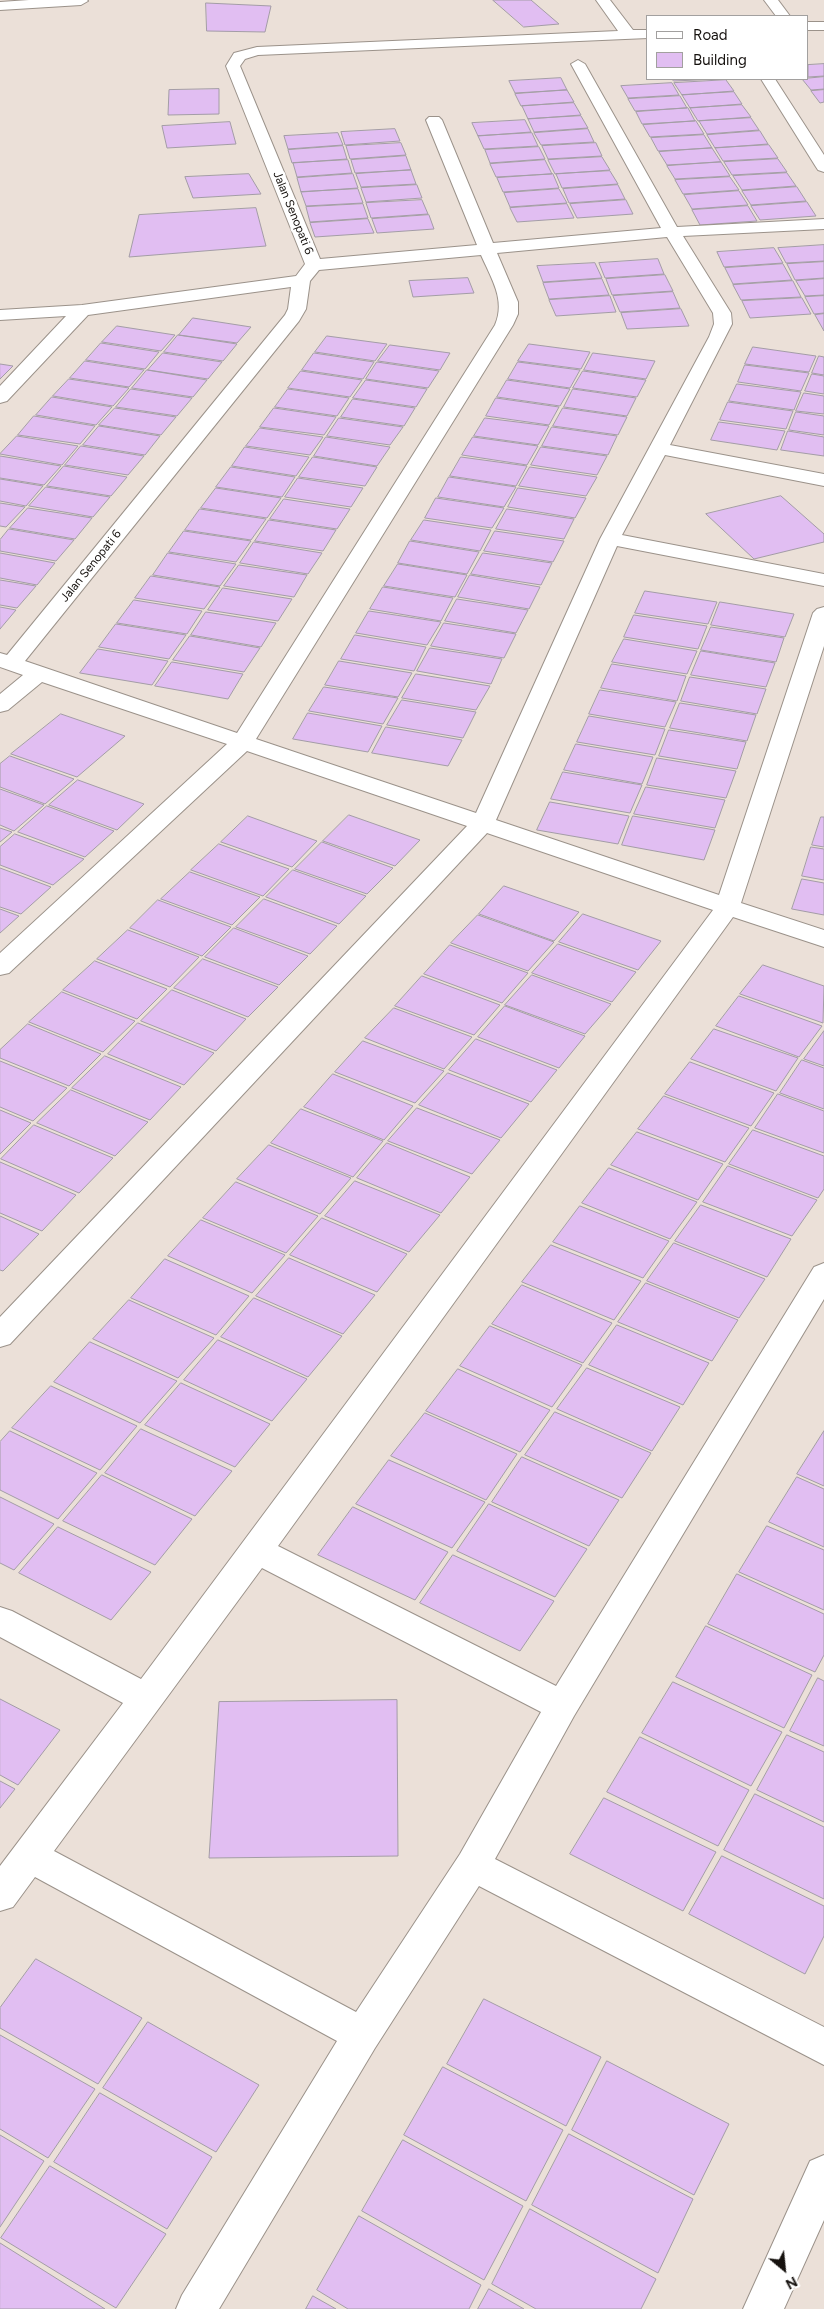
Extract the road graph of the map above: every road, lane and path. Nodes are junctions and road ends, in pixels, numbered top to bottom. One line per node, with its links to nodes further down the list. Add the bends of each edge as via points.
1 (604, 0): 8 (street)
2 (771, 0): 5 (street)
3 (81, 1): 4 (street)
4 (0, 6)
5 (781, 15)
6 (809, 26): 7 (street)
7 (824, 26)
8 (628, 34): 9 (street, Jalan Senopati 6); 17 (street, Jalan Senopati 6, via 257,51 238,56 233,66)
9 (646, 34)
10 (578, 64): 15 (street)
11 (769, 80): 13 (street)
12 (434, 120): 16 (street)
13 (824, 167)
14 (824, 224): 15 (street)
15 (672, 232): 16 (street); 22 (street, via 722,313 723,324)
16 (489, 248): 17 (street); 30 (street, via 509,302 509,314 504,325)
17 (314, 266): 18 (street, Jalan Senopati 6)
18 (301, 280): 19 (street); 27 (street, Jalan Senopati 6, via 294,318)
19 (82, 310): 20 (street); 21 (street)
20 (0, 315)
21 (0, 397)
22 (658, 448): 23 (street); 24 (street)
23 (824, 480)
24 (610, 538): 25 (street); 31 (street)
25 (824, 580)
26 (824, 613): 32 (street)
27 (6, 662): 28 (street)
28 (39, 673): 29 (street); 30 (street)
29 (0, 705)
30 (242, 744): 31 (street); 34 (street)
31 (482, 823): 32 (street); 36 (street)
32 (728, 906): 33 (street); 37 (street)
33 (824, 939)
34 (0, 968)
35 (824, 1274): 40 (street)
36 (0, 1336)
37 (257, 1550): 39 (street); 40 (street)
38 (0, 1621): 39 (street)
39 (147, 1699): 41 (street)
40 (562, 1706): 42 (street)
41 (30, 1856): 43 (street); 44 (street)
42 (473, 1866): 44 (street); 45 (street)
43 (0, 1895)
44 (362, 2035): 47 (street)
45 (824, 2048)
46 (824, 2175): 48 (street)
47 (196, 2309)
48 (763, 2309)

